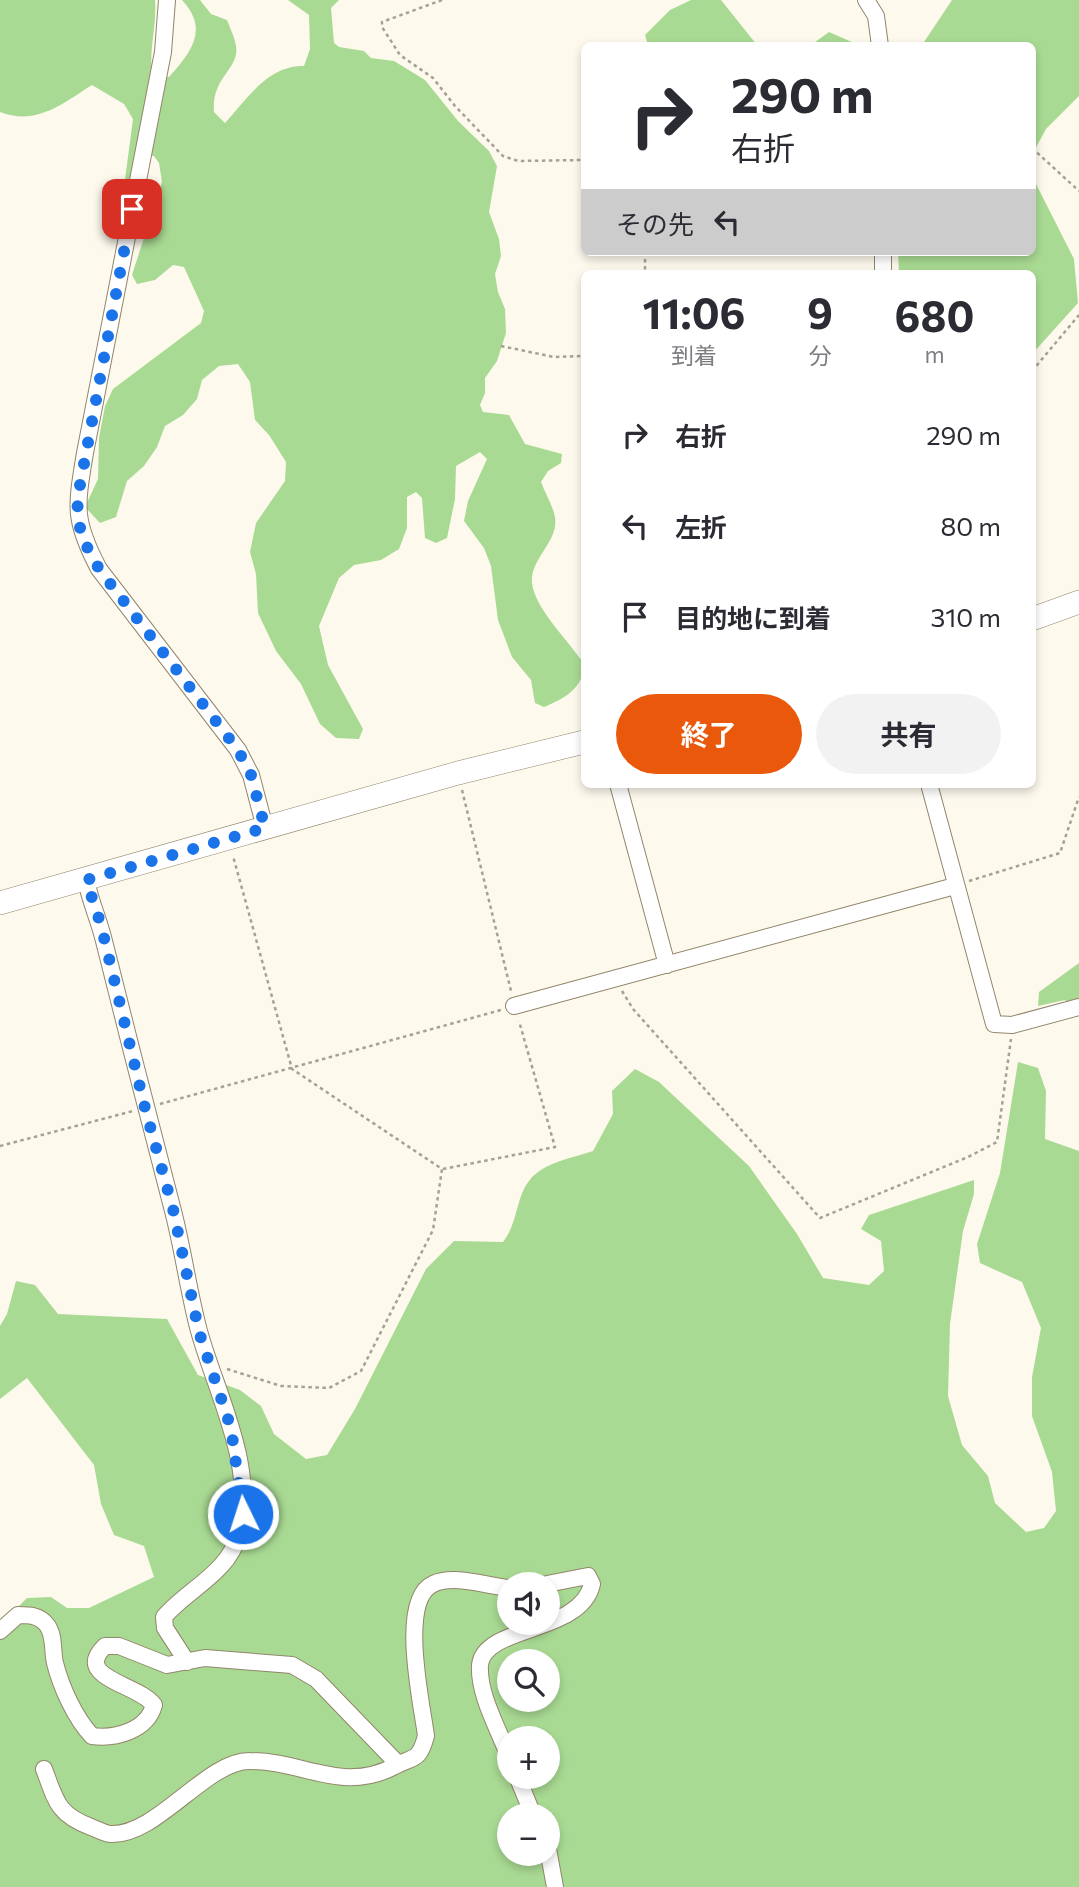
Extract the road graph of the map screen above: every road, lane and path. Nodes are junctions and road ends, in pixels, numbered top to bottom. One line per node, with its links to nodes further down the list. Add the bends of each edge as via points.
1 (167, 0): 19 (street, via 163,51 77,501 81,536 99,569 238,750 251,775)
2 (442, 0): 6 (path, via 382,22 400,55 433,78 503,156 518,161)
3 (866, 0): 4 (street, via 876,16)
4 (879, 42)
5 (1036, 152): 7 (path)
6 (581, 160)
7 (1079, 191)
8 (1079, 315): 11 (path)
9 (501, 346): 10 (path, via 554,357)
10 (581, 356)
11 (1036, 366)
12 (1079, 602): 13 (street)
13 (1036, 618)
14 (581, 742): 15 (street)
15 (458, 773): 19 (street); 26 (path)
16 (619, 788): 24 (street)
17 (930, 788): 22 (street)
18 (1079, 797): 22 (path, via 1060,853)
19 (265, 828): 20 (street)
20 (229, 839): 21 (street); 29 (path)
21 (86, 880): 23 (street); 31 (street)
22 (955, 886): 24 (street); 28 (street, via 994,1024)
23 (0, 904)
24 (667, 964): 25 (street)
25 (615, 981): 26 (street); 28 (path, via 633,1009 820,1218 997,1142)
26 (514, 1006): 29 (path); 30 (path, via 555,1147)
27 (1079, 1007): 28 (street)
28 (1012, 1025)
29 (292, 1069): 30 (path)
30 (442, 1168): 31 (path, via 433,1230 361,1371 328,1388 293,1387)
31 (211, 1365): 37 (street, via 231,1428 243,1514 238,1539 226,1560 164,1617 165,1628)
32 (560, 1581): 34 (street, via 588,1576 592,1584 581,1604)
33 (497, 1586): 39 (street, via 453,1581 433,1584 422,1595 412,1638 426,1736 415,1759)
34 (560, 1618)
35 (0, 1631): 37 (street, via 18,1615 33,1615 47,1625 59,1678 92,1736 112,1739 125,1735 152,1714 154,1705 147,1695 99,1672 94,1664 96,1655 105,1646 119,1646 167,1665)
36 (516, 1635): 38 (street, via 485,1651 480,1664)
37 (187, 1662): 39 (street, via 205,1658 292,1665 316,1679)
38 (498, 1726)
39 (398, 1765): 40 (street, via 369,1778 338,1777 250,1760 235,1763 166,1810 126,1832 110,1834 69,1819 58,1805)
40 (44, 1769)
41 (551, 1866): 42 (street)
42 (555, 1887)

